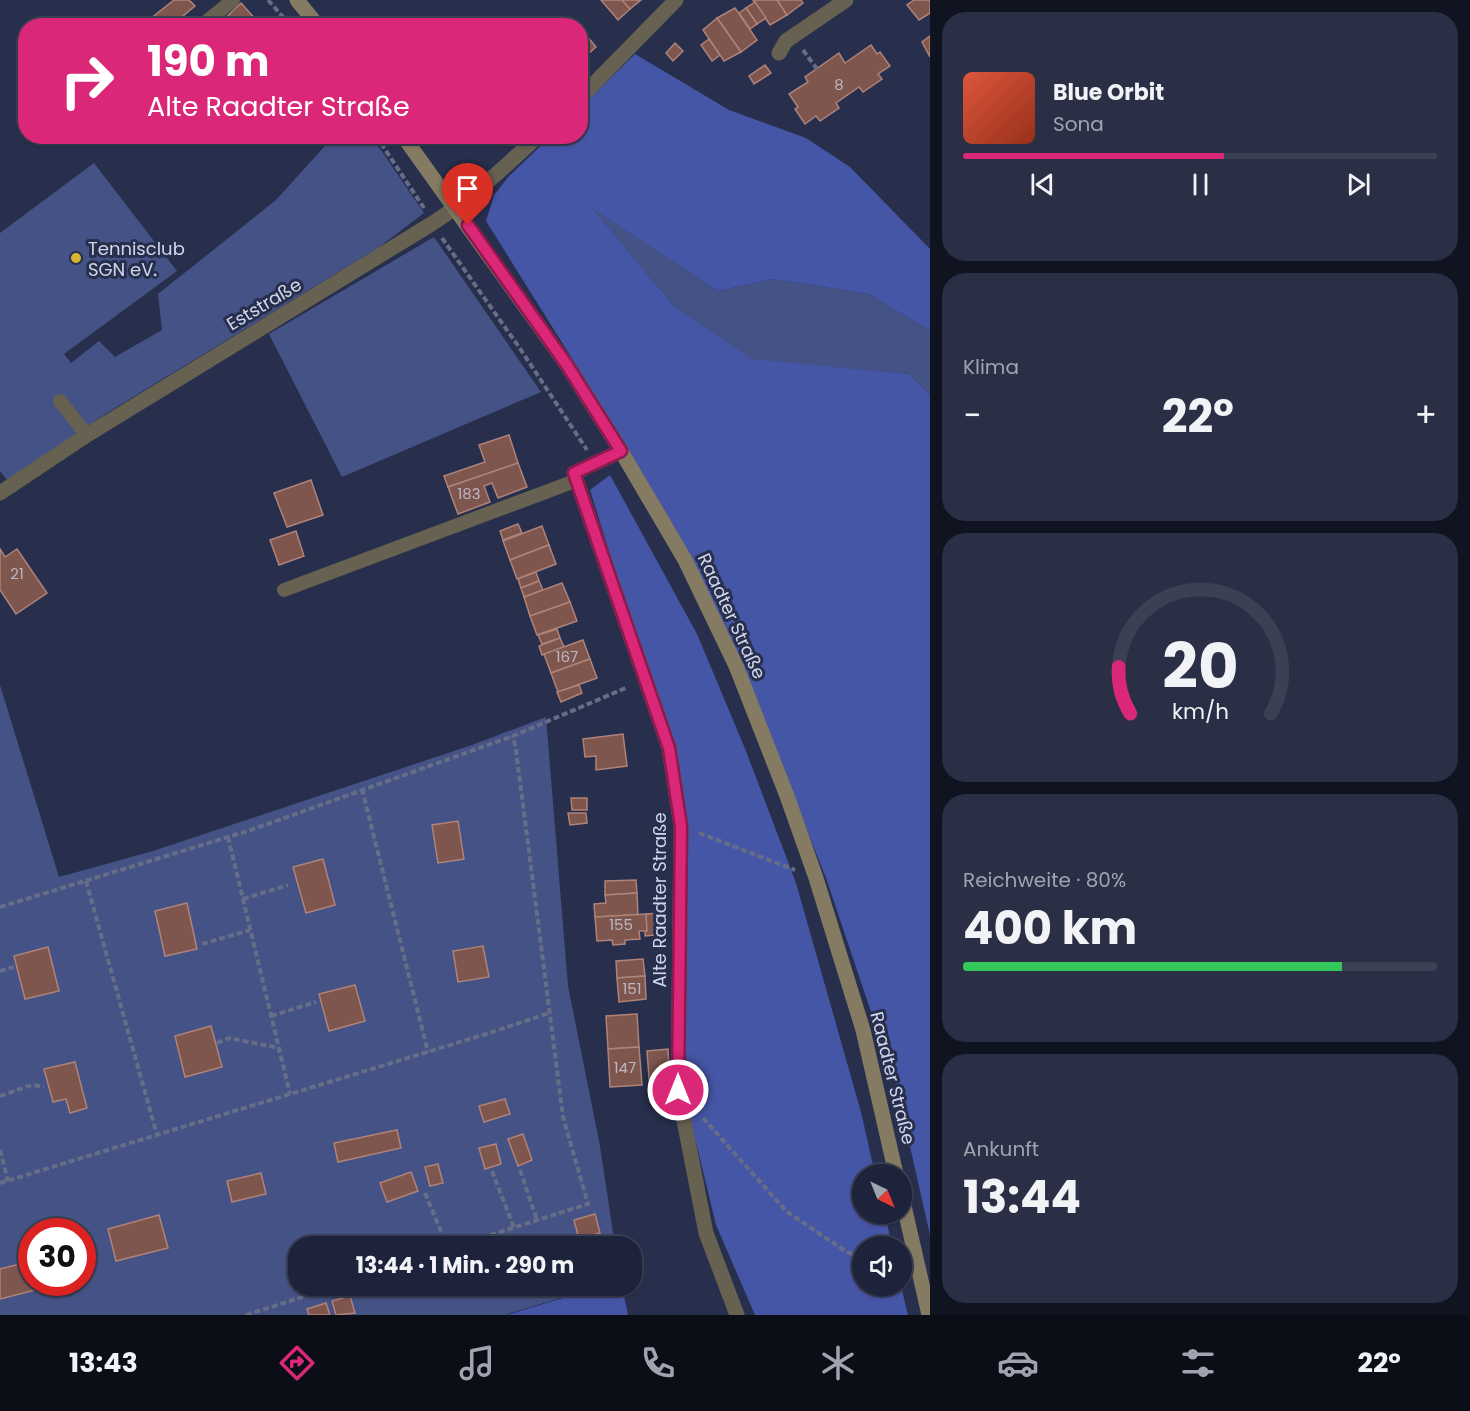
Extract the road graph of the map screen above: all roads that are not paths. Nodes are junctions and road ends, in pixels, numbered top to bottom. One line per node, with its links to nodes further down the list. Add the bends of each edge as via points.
1 (233, 0): 5 (lane)
2 (297, 0): 6 (main road)
3 (676, 0): 8 (street)
4 (846, 0): 7 (street, via 786,41)
5 (211, 18)
6 (312, 18)
7 (779, 53)
8 (588, 90)
9 (409, 144): 11 (main road, Raadter Straße)
10 (529, 144): 11 (street, Eststraße)
11 (456, 208): 13 (street, Eststraße); 14 (main road, Raadter Straße, via 567,365)
12 (60, 400): 13 (lane)
13 (87, 435): 16 (street, Eststraße)
14 (621, 451): 15 (street, via 574,473); 18 (main road, Raadter Straße, via 685,560 736,666 787,796 863,1030)
15 (575, 481): 17 (lane); 20 (street, Alte Raadter Straße, via 669,748 681,826 678,1090 706,1233)
16 (0, 493)
17 (284, 590)
18 (894, 1164)
19 (908, 1224): 21 (main road)
20 (737, 1315)
21 (929, 1315)

